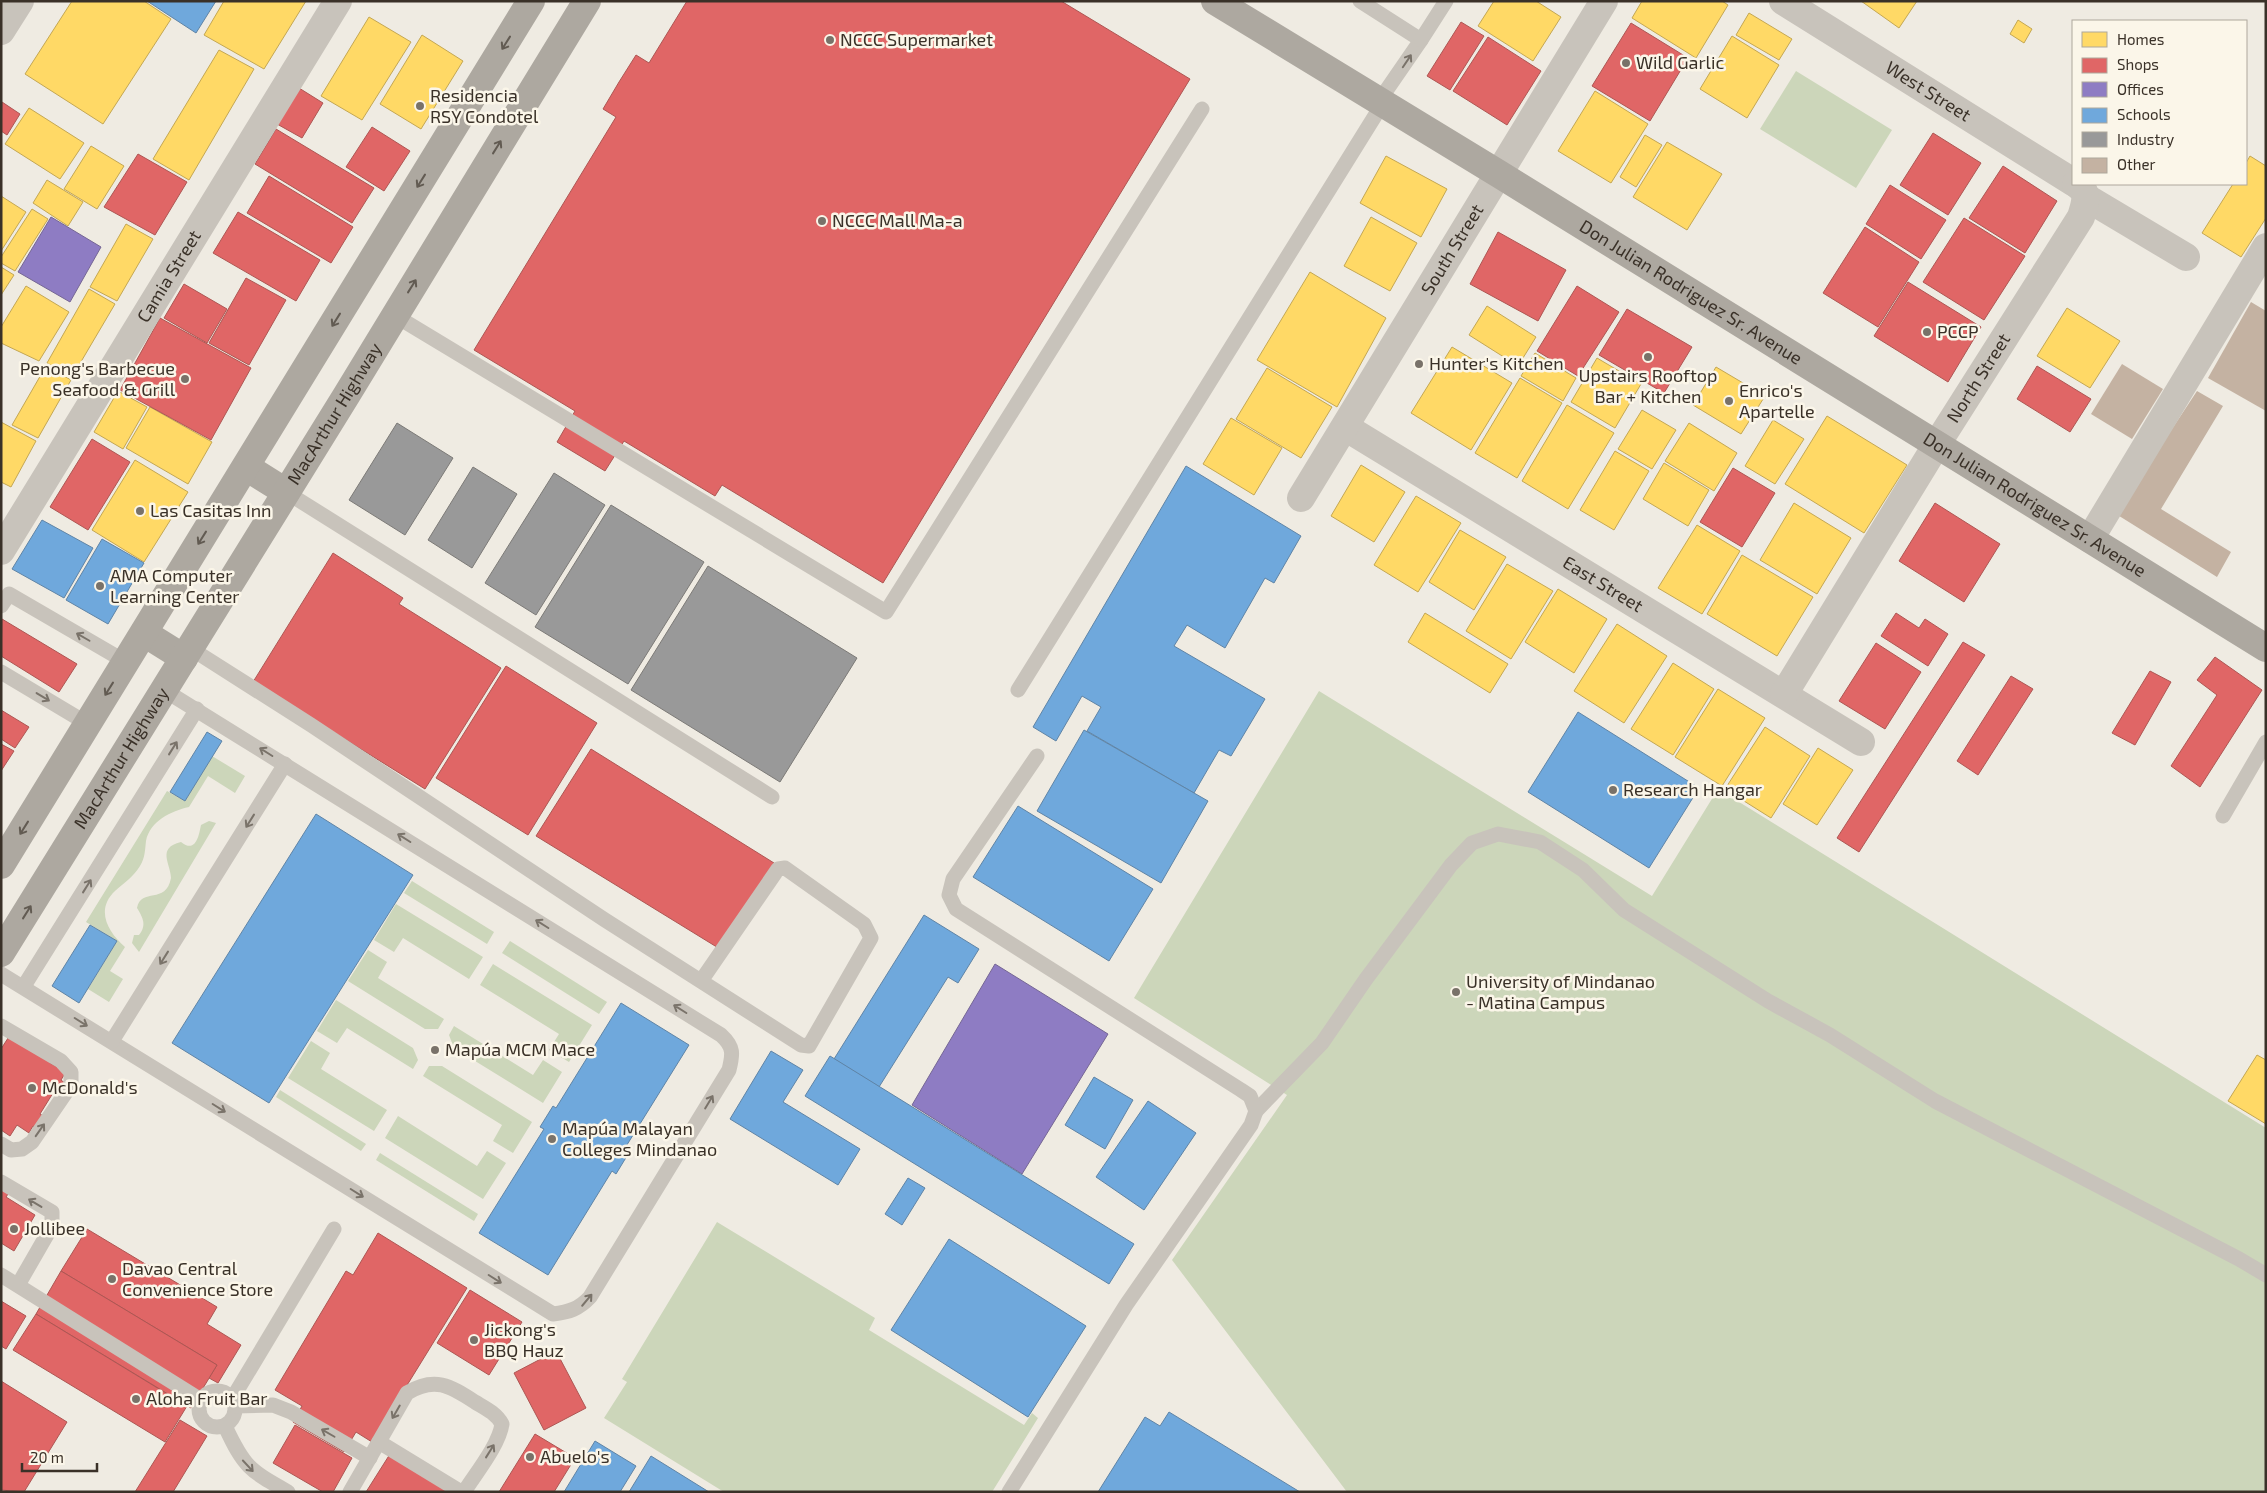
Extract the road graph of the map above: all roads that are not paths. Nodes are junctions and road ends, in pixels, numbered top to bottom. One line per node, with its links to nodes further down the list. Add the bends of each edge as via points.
1 (20, 1): 10 (street)
2 (338, 1): 26 (street, Camia Street)
3 (531, 1): 22 (main road, one-way to 22)
4 (587, 1): 19 (main road, MacArthur Highway, one-way to 4)
5 (1215, 1): 12 (main road, Don Julian Rodriguez Sr. Avenue)
6 (1360, 1): 11 (lane)
7 (1446, 1): 11 (lane)
8 (1604, 1): 14 (street, South Street)
9 (1783, 1): 15 (street, West Street)
10 (1, 31)
11 (1421, 40): 12 (lane, one-way to 11)
12 (1381, 102): 14 (main road, Don Julian Rodriguez Sr. Avenue); 34 (lane)
13 (1202, 110): 19 (lane, via 886,612)
14 (1499, 174): 20 (street, South Street); 21 (main road, Don Julian Rodriguez Sr. Avenue)
15 (2072, 183)
16 (2080, 188): 18 (street, West Street); 21 (street, North Street, via 2081,217)
17 (2266, 247): 25 (street)
18 (2186, 257)
19 (394, 315): 23 (main road, MacArthur Highway)
20 (1345, 427): 24 (street, South Street); 35 (street, East Street)
21 (1937, 444): 25 (main road, Don Julian Rodriguez Sr. Avenue); 35 (street, North Street)
22 (246, 466): 23 (main road); 28 (main road, one-way to 28)
23 (286, 492): 30 (main road, MacArthur Highway); 42 (lane)
24 (1301, 498)
25 (2090, 539): 29 (main road, Don Julian Rodriguez Sr. Avenue)
26 (1, 551)
27 (1, 606): 31 (lane, one-way to 27, via 9,594)
28 (144, 633): 30 (main road); 31 (main road)
29 (2266, 648)
30 (187, 653): 33 (main road, MacArthur Highway); 47 (lane)
31 (126, 662): 37 (main road, one-way to 37)
32 (1, 672): 37 (lane, one-way to 37)
33 (164, 690): 36 (lane); 45 (main road, MacArthur Highway, one-way to 33)
34 (1018, 690)
35 (1784, 694): 38 (street, East Street)
36 (197, 710): 41 (lane, one-way to 36); 48 (lane, one-way to 36)
37 (88, 724): 44 (main road, one-way to 44)
38 (1862, 742)
39 (2266, 742): 43 (lane)
40 (1037, 756): 51 (lane, via 953,879 949,895 956,909 1250,1096)
41 (285, 764): 50 (lane, one-way to 50); 50 (lane, one-way to 41, via 553,1314 582,1307 590,1297 729,1070 732,1058 730,1044 721,1035)
42 (772, 797)
43 (2223, 816)
44 (1, 865)
45 (1, 953)
46 (1, 974): 48 (lane)
47 (701, 981): 47 (lane, via 801,1045 809,1046 871,938 864,924 784,868 778,869)
48 (24, 986): 50 (lane, one-way to 50)
49 (1, 1026): 52 (lane, one-way to 49, via 11,1150 22,1149 32,1142 71,1085 71,1072 61,1061)
50 (112, 1041)
51 (1256, 1111): 56 (lane, via 1322,1043 1451,865 1472,843 1498,834 1540,842 1583,870 1624,910 1935,1101); 66 (lane, via 1251,1125 1126,1306)
52 (1, 1144)
53 (1, 1182): 57 (lane, one-way to 53, via 52,1226 52,1212)
54 (334, 1229): 59 (lane)
55 (1, 1275): 57 (lane)
56 (2266, 1275)
57 (18, 1285): 58 (lane)
58 (201, 1400): 59 (lane, via 212,1391 227,1393); 60 (lane, via 198,1406 201,1419 212,1427)
59 (234, 1402): 60 (lane, via 235,1414); 62 (lane, one-way to 59, via 291,1412 273,1405)
60 (225, 1426): 63 (lane, one-way to 63, via 239,1456 255,1473)
61 (379, 1442): 62 (lane); 65 (lane); 65 (lane, one-way to 61, via 501,1432 502,1424 492,1412 449,1386 419,1386 407,1393)
62 (370, 1458): 64 (lane)
63 (288, 1492)
64 (350, 1492)
65 (462, 1492)
66 (1010, 1492)

